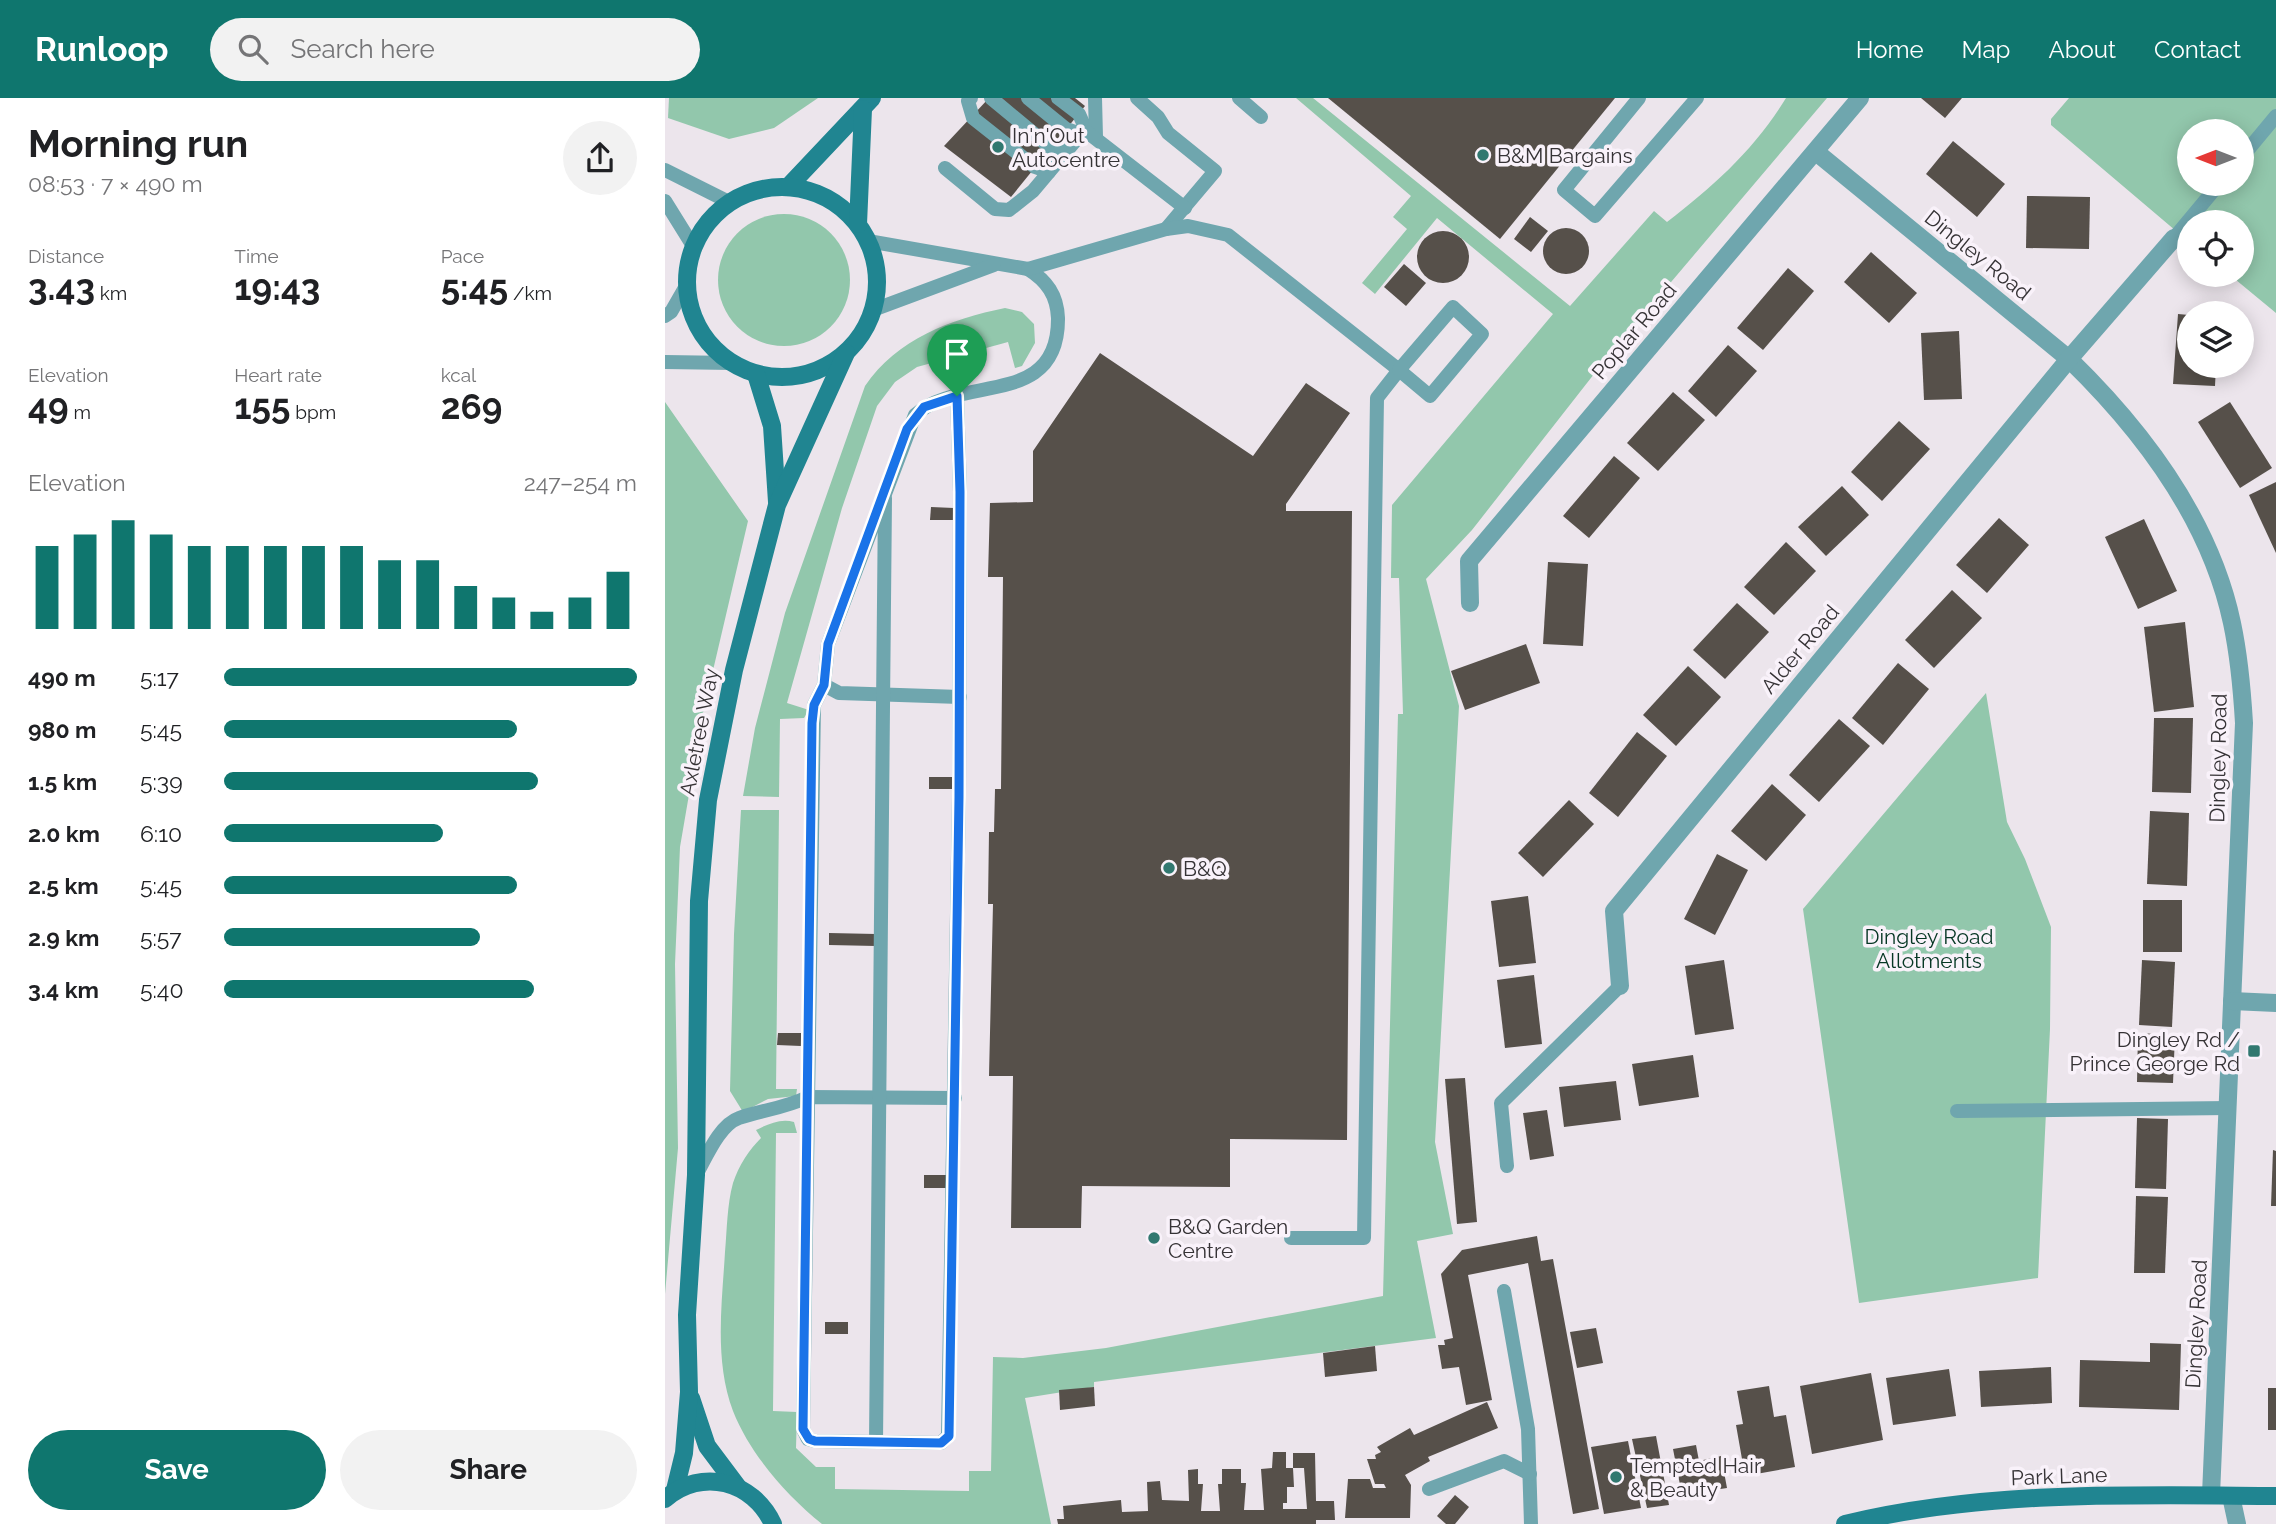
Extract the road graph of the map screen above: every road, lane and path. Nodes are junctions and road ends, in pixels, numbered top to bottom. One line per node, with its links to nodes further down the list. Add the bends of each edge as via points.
1 (971, 98): 20 (lane, via 973,118 1035,167)
2 (991, 98): 17 (lane, via 1051,148)
3 (1028, 98): 14 (lane, via 1066,129)
4 (1058, 98): 14 (lane, via 1079,114)
5 (1095, 98): 14 (lane)
6 (1137, 98): 25 (lane, via 1168,133 1215,172)
7 (1239, 98): 13 (lane)
8 (1639, 98): 9 (lane, via 1564,190 1595,216)
9 (1697, 98)
10 (1860, 98): 16 (street, Poplar Road)
11 (868, 103): 21 (street); 26 (street)
12 (2276, 116): 15 (lane)
13 (1261, 117)
14 (1088, 134): 17 (lane); 25 (lane)
15 (2254, 143)
16 (1815, 152): 37 (street, Dingley Road); 45 (street, Poplar Road, via 1469,561)
17 (1065, 153): 20 (lane)
18 (945, 168): 20 (lane, via 995,209 1009,210)
19 (665, 170): 24 (lane)
20 (1049, 172)
21 (789, 186): 24 (street, via 748,192); 26 (street, via 815,192 839,205)
22 (2210, 196): 28 (lane)
23 (665, 201): 30 (lane)
24 (729, 202): 30 (street, via 708,221)
25 (1185, 208): 27 (lane)
26 (858, 224): 29 (street)
27 (1166, 229): 32 (lane); 40 (lane, via 1188,226 1228,235)
28 (2174, 238): 37 (street, Alder Road)
29 (868, 241): 31 (lane); 34 (street, via 877,287)
30 (693, 246): 33 (street)
31 (995, 264): 32 (lane); 34 (lane)
32 (1028, 270): 42 (lane, via 1041,277 1055,298 1058,329 1053,349 1044,364 1019,382)
33 (686, 286): 35 (lane); 39 (street, via 702,336)
34 (873, 310): 36 (street)
35 (665, 316)
36 (846, 353): 41 (street, via 819,370 788,378); 44 (street, Axletree Way)
37 (2069, 359): 49 (street, Alder Road, via 1614,911); 50 (street, Dingley Road, via 2140,436 2186,503 2214,564 2231,620 2244,723)
38 (665, 362): 39 (lane)
39 (732, 363): 41 (street)
40 (1399, 370): 40 (lane, via 1430,396 1482,334 1453,307); 59 (lane, via 1377,398 1364,1238)
41 (756, 374): 44 (street, Axletree Way, via 772,426)
42 (957, 396): 43 (lane, via 924,407 915,415); 48 (lane)
43 (885, 487): 46 (lane, via 828,644); 47 (lane)
44 (777, 505): 58 (street, Axletree Way, via 734,670 708,800 699,901)
45 (1471, 603)
46 (824, 685): 47 (lane, via 839,693); 52 (lane, via 814,705 812,723)
47 (885, 694): 48 (lane); 53 (lane)
48 (960, 697): 54 (lane)
49 (1620, 986): 57 (lane, via 1501,1103)
50 (2232, 1001): 51 (street); 55 (street, Dingley Road)
51 (2276, 1003)
52 (808, 1097): 53 (lane); 58 (lane, via 788,1107 737,1118 718,1137); 62 (lane, via 804,1434 815,1441)
53 (881, 1097): 54 (lane); 62 (lane)
54 (955, 1098): 62 (lane, via 949,1436 941,1443)
55 (2229, 1108): 56 (lane); 67 (street, Dingley Road)
56 (1957, 1111)
57 (1507, 1166)
58 (696, 1175): 61 (street, Axletree Way, via 687,1315)
59 (1291, 1238)
60 (1504, 1291): 63 (lane, via 1528,1429)
61 (689, 1392): 64 (street, Axletree Way, via 707,1446); 66 (street, Axletree Way, via 684,1453)
62 (876, 1442)
63 (1530, 1474): 65 (lane, via 1504,1461); 71 (lane)
64 (737, 1486): 66 (street, via 716,1480 695,1482); 70 (street, Axletree Way, via 764,1507)
65 (1429, 1489)
66 (670, 1494)
67 (2211, 1495): 68 (street, Park Lane); 72 (street, Park Lane, via 1963,1503)
68 (2231, 1496): 69 (street, Park Lane); 73 (street)
69 (2276, 1496)
70 (774, 1524)
71 (1531, 1524)
72 (1845, 1524)
73 (2237, 1524)

